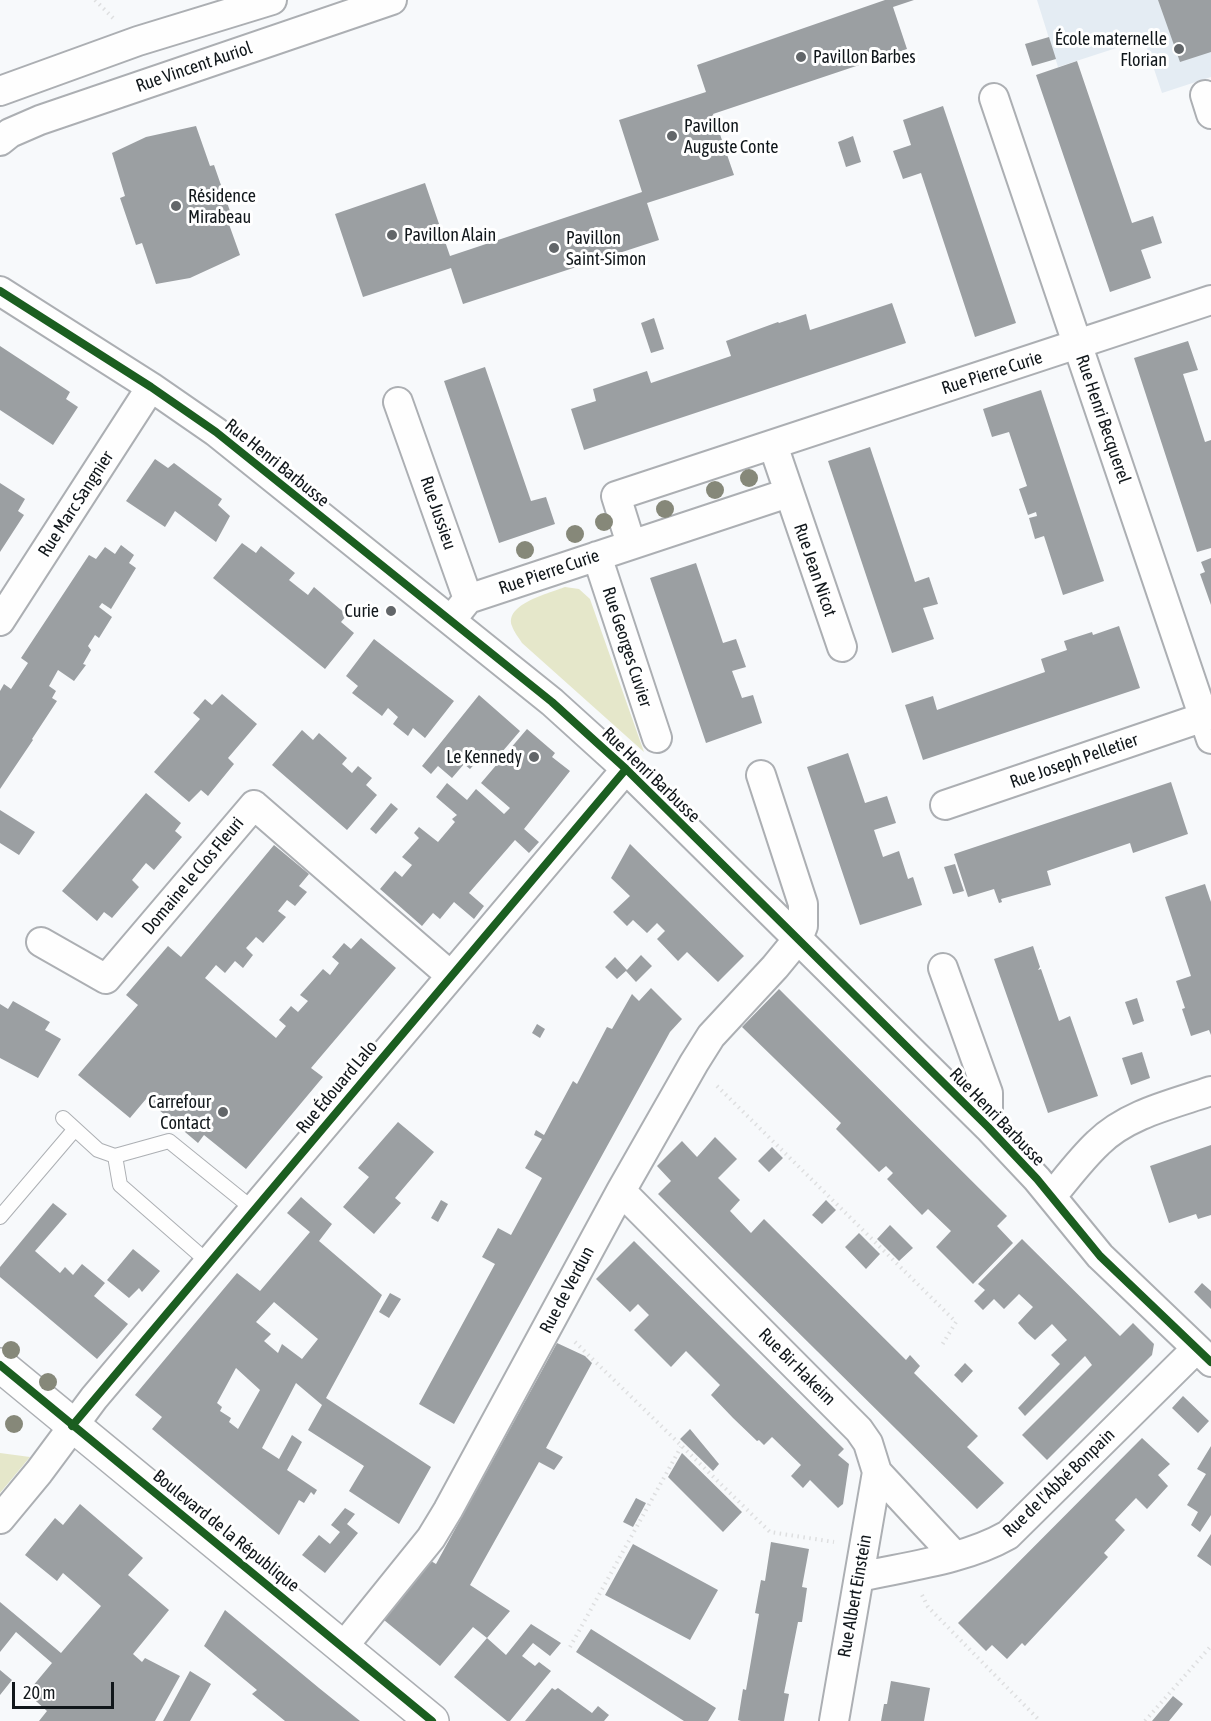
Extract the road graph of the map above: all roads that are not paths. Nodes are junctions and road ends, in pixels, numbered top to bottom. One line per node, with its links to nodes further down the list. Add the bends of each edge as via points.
1 (272, 0): 3 (street, via 138,41)
2 (392, 0): 5 (street, Rue Vincent Auriol, via 40,120)
3 (0, 91)
4 (994, 98): 8 (street, Rue Henri Becquerel)
5 (0, 141)
6 (0, 291): 9 (street, Rue Henri Barbusse)
7 (1211, 300): 8 (street, Rue Pierre Curie)
8 (1078, 345): 11 (street, Rue Pierre Curie); 18 (street, Rue Henri Becquerel)
9 (151, 387): 15 (street, Rue Henri Barbusse); 16 (street, Rue Marc Sangnier)
10 (398, 402): 15 (street, Rue Jussieu)
11 (773, 446): 12 (street); 13 (street, Rue Pierre Curie, via 616,496)
12 (788, 493): 13 (street, Rue Pierre Curie); 17 (street, Rue Jean Nicot)
13 (631, 544): 14 (street, Rue Pierre Curie)
14 (597, 556): 15 (street, Rue Pierre Curie); 19 (street, Rue Georges Cuvier)
15 (459, 609): 20 (street, Rue Henri Barbusse)
16 (0, 621)
17 (842, 647)
18 (1207, 728): 22 (street, Rue Joseph Pelletier)
19 (657, 738)
20 (626, 769): 23 (street, Rue Henri Barbusse); 26 (street, Rue Édouard Lalo)
21 (762, 775): 23 (street, via 803,903 803,926)
22 (945, 805)
23 (798, 939): 29 (street, Rue Henri Barbusse); 32 (street, Rue de Verdun, via 711,1036)
24 (41, 942): 26 (street, Domaine le Clos Fleuri, via 106,979 254,805)
25 (943, 968): 29 (street, via 988,1093)
26 (450, 975): 34 (street, Rue Édouard Lalo)
27 (1211, 1091): 33 (street, via 1147,1112 1119,1127 1099,1142)
28 (63, 1118): 30 (lane)
29 (988, 1126): 33 (street, Rue Henri Barbusse)
30 (75, 1129): 31 (lane, via 98,1150); 35 (lane)
31 (115, 1156): 34 (lane, via 169,1141); 36 (lane, via 120,1185)
32 (621, 1191): 40 (street, Rue Bir Hakeim, via 859,1430 868,1443); 44 (street, Rue de Verdun, via 431,1539)
33 (1052, 1196): 37 (street, Rue Henri Barbusse, via 1100,1256)
34 (253, 1209): 36 (street, Rue Édouard Lalo)
35 (0, 1217)
36 (208, 1263): 39 (street, Rue Édouard Lalo)
37 (1203, 1356): 42 (street, Rue de l'Abbé Bonpain, via 1018,1527 996,1542)
38 (0, 1365): 39 (street, Boulevard de la République)
39 (72, 1426): 41 (street, Rue Édouard Lalo); 44 (street, Boulevard de la République)
40 (876, 1472): 42 (street, Rue Bir Hakeim); 43 (street, Rue Albert Einstein)
41 (0, 1519)
42 (955, 1556): 43 (street, Rue de l'Abbé Bonpain)
43 (859, 1577): 46 (street, Rue Albert Einstein)
44 (343, 1647): 45 (street, Boulevard de la République)
45 (432, 1721)
46 (834, 1721)

